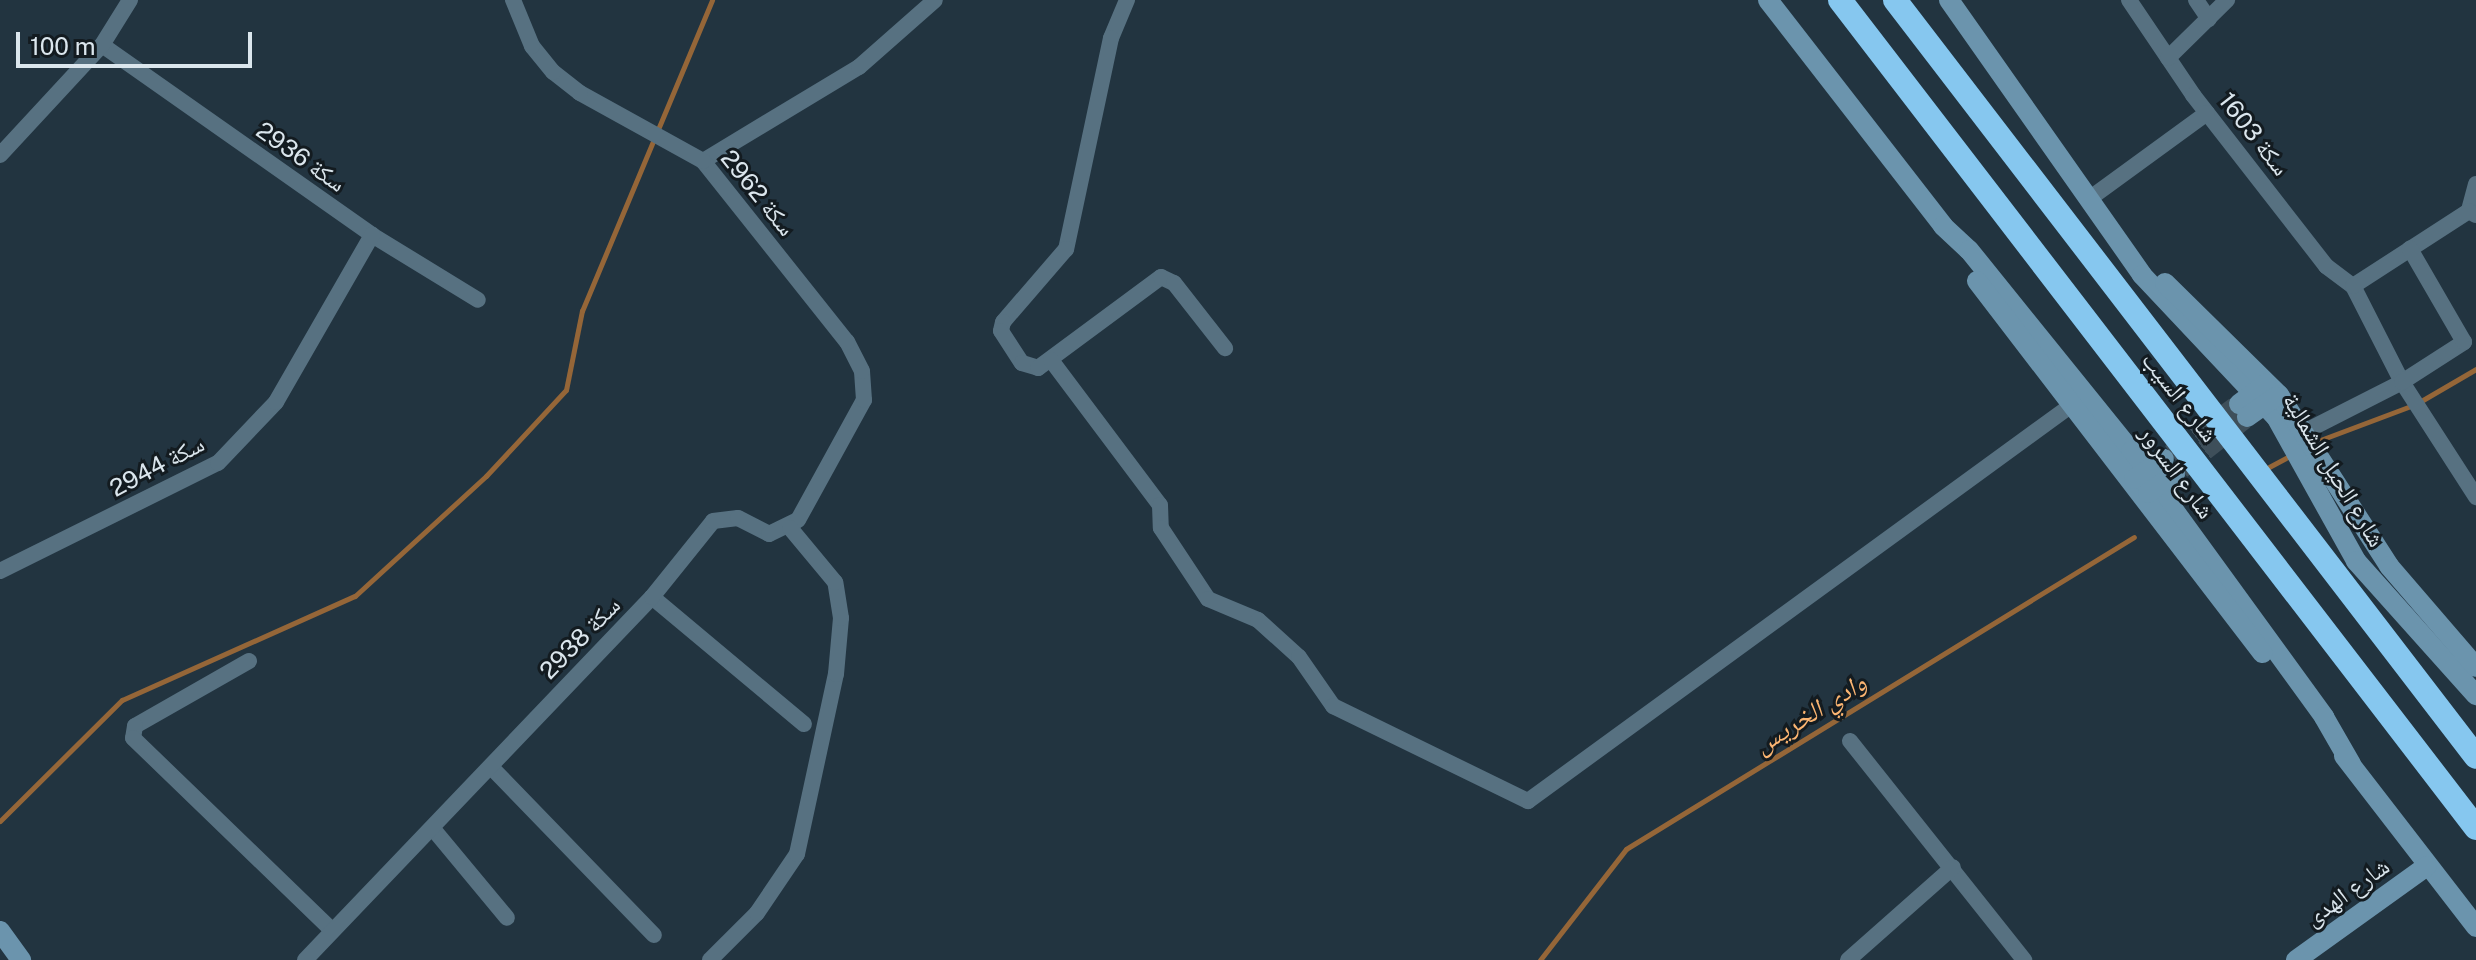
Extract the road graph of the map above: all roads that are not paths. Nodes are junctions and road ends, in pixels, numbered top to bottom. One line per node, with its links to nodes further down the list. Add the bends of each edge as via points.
1 (513, 0): 17 (street, سكة 2962, via 532,46 553,72 580,93)
2 (935, 0): 17 (street, via 859,67)
3 (1127, 0): 27 (street, via 1111,38 1066,249 1003,322 1001,331 1022,363 1038,368)
4 (1768, 0): 21 (street, شارع السرور)
5 (1840, 0): 46 (highway, شارع السيب)
6 (1895, 0): 44 (highway, شارع السيب)
7 (1949, 0): 19 (street, شارع الحيل الشمالية)
8 (2129, 0): 14 (street, سكة 1603)
9 (2196, 0): 12 (street)
10 (2227, 0): 12 (street)
11 (125, 2): 13 (street)
12 (2209, 19): 14 (street)
13 (102, 45): 16 (street); 22 (street, سكة 2936)
14 (2168, 58): 15 (street, سكة 1603)
15 (2207, 113): 19 (street); 24 (street, سكة 1603, via 2326,266)
16 (0, 155)
17 (703, 161): 35 (street, سكة 2962, via 847,342 866,386 853,426)
18 (2476, 184): 20 (street)
19 (2089, 199): 29 (street, شارع الحيل الشمالية)
20 (2473, 213): 23 (street)
21 (1943, 226): 30 (street, شارع السرور); 33 (street, شارع السرور, via 1969,250)
22 (372, 235): 25 (street, سكة 2936); 36 (street, سكة 2944, via 276,402 218,463)
23 (2410, 249): 24 (street); 28 (street, via 2465,338 2461,346)
24 (2353, 286): 28 (street)
25 (478, 300)
26 (1225, 348): 27 (street, via 1174,283 1161,277)
27 (1051, 360): 30 (street, via 1160,505 1161,528 1208,599 1258,620 1299,657 1333,706 1528,801)
28 (2402, 382): 31 (street); 34 (street)
29 (2259, 399): 31 (street, شارع الحيل الشمالية); 41 (street, شارع الحيل الشمالية, via 2356,561)
30 (2069, 407): 33 (street, شارع السرور)
31 (2304, 432): 38 (street, شارع الحيل الشمالية, via 2360,526)
32 (2169, 466): 33 (street)
33 (2143, 485): 48 (street, شارع السرور, via 2324,717 2351,764)
34 (2476, 497)
35 (790, 528): 37 (street, سكة 2938, via 769,534 738,518 713,521); 57 (street, via 835,582 841,618 836,674 797,854 757,913)
36 (0, 571)
37 (652, 597): 42 (street); 45 (street, سكة 2938)
38 (2469, 652): 40 (street, شارع الحيل الشمالية)
39 (249, 661): 52 (street, via 135,726 133,738)
40 (2476, 667)
41 (2476, 695)
42 (804, 724)
43 (1850, 741): 49 (street)
44 (2476, 757)
45 (491, 767): 47 (street, سكة 2938); 54 (street)
46 (2476, 828)
47 (434, 830): 50 (street); 52 (street, سكة 2938)
48 (2427, 866): 51 (street, شارع السرور); 60 (street, شارع الهدى)
49 (1953, 867): 58 (street); 59 (street)
50 (507, 918)
51 (2476, 927)
52 (332, 930): 56 (street, سكة 2938)
53 (0, 931): 55 (street)
54 (654, 935)
55 (14, 957)
56 (305, 960)
57 (710, 960)
58 (1848, 960)
59 (2024, 960)
60 (2296, 960)

